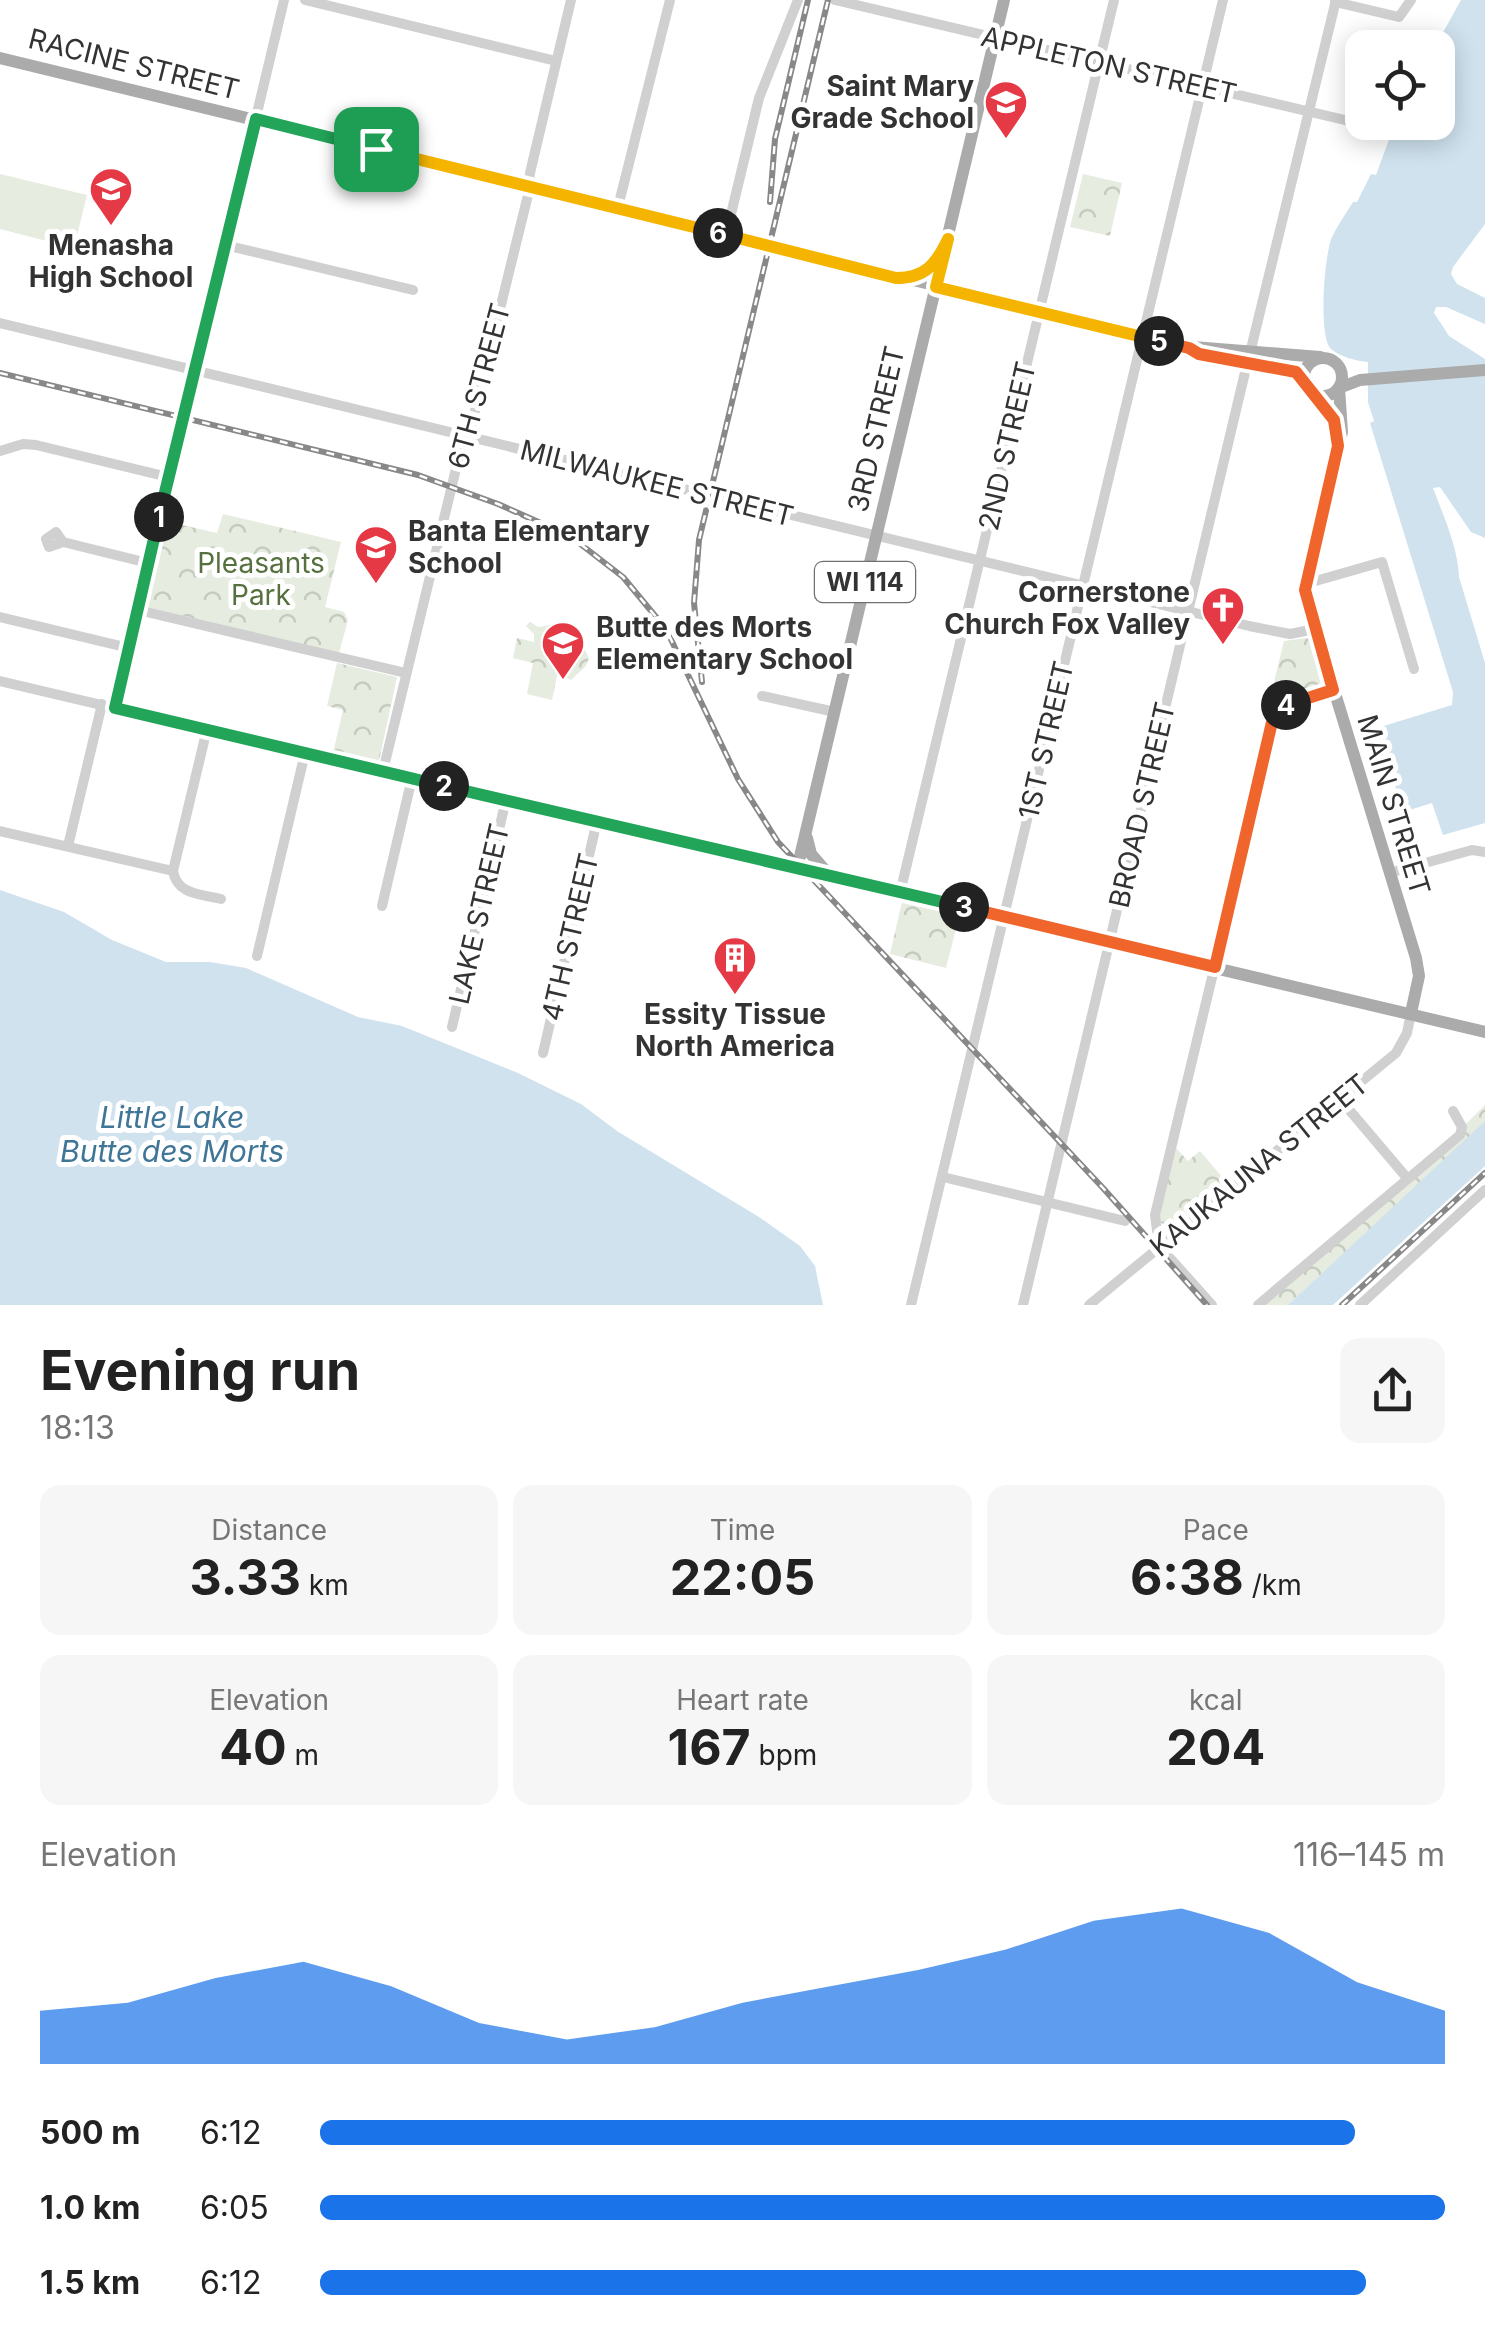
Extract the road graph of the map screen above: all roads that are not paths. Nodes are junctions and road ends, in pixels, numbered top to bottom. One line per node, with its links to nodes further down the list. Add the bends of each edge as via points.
1 (284, 0): 18 (street)
2 (305, 0): 14 (street)
3 (571, 0): 14 (street, 6TH STREET)
4 (670, 0): 21 (street)
5 (798, 0): 22 (street, via 759,98)
6 (835, 0): 12 (street, APPLETON STREET)
7 (1004, 0): 12 (main road, 3RD STREET / WI 114)
8 (1114, 0): 15 (street, 2ND STREET)
9 (1222, 0): 16 (street, 1ST STREET)
10 (1412, 0): 11 (street, via 1399,18)
11 (1335, 1): 17 (street, BROAD STREET)
12 (996, 38): 15 (street, APPLETON STREET); 23 (main road, 3RD STREET / WI 114)
13 (0, 58): 18 (main road, RACINE STREET)
14 (556, 62): 20 (street, 6TH STREET)
15 (1099, 62): 16 (street, APPLETON STREET); 28 (street, 2ND STREET)
16 (1202, 86): 17 (street, APPLETON STREET); 31 (street, 1ST STREET)
17 (1308, 111): 19 (street, APPLETON STREET); 32 (street, BROAD STREET)
18 (256, 119): 20 (main road, RACINE STREET); 24 (street)
19 (1345, 119)
20 (528, 186): 21 (main road, RACINE STREET); 41 (street, 6TH STREET)
21 (618, 207): 22 (main road, RACINE STREET)
22 (726, 235): 25 (main road, RACINE STREET)
23 (948, 239): 25 (main road, via 930,269); 26 (main road, 3RD STREET / WI 114)
24 (225, 245): 27 (street); 34 (street)
25 (896, 278): 26 (main road, RACINE STREET); 30 (main road, via 922,294)
26 (936, 287): 28 (main road, RACINE STREET); 30 (main road, 3RD STREET / WI 114)
27 (413, 290)
28 (1040, 311): 31 (main road, RACINE STREET); 47 (street, 2ND STREET)
29 (0, 323): 34 (street, MILWAUKEE STREET)
30 (924, 332): 45 (main road, 3RD STREET / WI 114)
31 (1142, 337): 32 (main road, RACINE STREET); 50 (street, 1ST STREET)
32 (1248, 358): 33 (main road, RACINE STREET); 37 (main road, RACINE STREET, via 1290,369); 52 (street, BROAD STREET)
33 (1320, 358): 35 (main road); 37 (main road, via 1309,363)
34 (195, 369): 41 (street, MILWAUKEE STREET); 44 (street)
35 (1340, 369): 38 (main road); 39 (main road)
36 (1485, 370): 38 (main road)
37 (1304, 380): 40 (main road)
38 (1360, 380): 39 (main road)
39 (1338, 388): 40 (main road); 42 (main road, MAIN STREET)
40 (1316, 394): 42 (main road)
41 (466, 436): 45 (street, MILWAUKEE STREET); 57 (street, 6TH STREET)
42 (1340, 438): 49 (main road, MAIN STREET)
43 (0, 451): 44 (street, via 36,446)
44 (168, 478): 48 (street)
45 (876, 536): 47 (street, MILWAUKEE STREET); 63 (main road, 3RD STREET / WI 114)
46 (63, 542): 48 (street)
47 (980, 561): 50 (street, MILWAUKEE STREET); 78 (street, 2ND STREET)
48 (148, 563): 51 (street)
49 (1305, 584): 54 (main road, MAIN STREET); 56 (street, via 1382,562)
50 (1082, 586): 52 (street, MILWAUKEE STREET); 81 (street, 1ST STREET)
51 (138, 610): 55 (street); 57 (street)
52 (1188, 611): 54 (street, MILWAUKEE STREET, via 1290,634); 82 (street, BROAD STREET)
53 (0, 616): 55 (street)
54 (1316, 629): 59 (main road, MAIN STREET)
55 (129, 648): 62 (street)
56 (1414, 669)
57 (406, 674): 66 (street, 6TH STREET)
58 (0, 680): 61 (street)
59 (1333, 690): 76 (main road, MAIN STREET); 84 (street, via 1276,711)
60 (762, 696): 63 (street)
61 (102, 704): 62 (street); 72 (street)
62 (115, 708): 64 (street)
63 (835, 712): 71 (main road, 3RD STREET / WI 114)
64 (208, 729): 65 (street); 75 (street)
65 (305, 753): 66 (street); 83 (street)
66 (383, 771): 67 (street)
67 (412, 778): 68 (street); 80 (street)
68 (506, 800): 69 (street); 86 (street, LAKE STREET)
69 (597, 822): 74 (street); 88 (street, 4TH STREET)
70 (0, 831): 72 (street)
71 (806, 832): 74 (main road, 3RD STREET / WI 114); 77 (main road, via 811,854)
72 (68, 846): 75 (street)
73 (1485, 852): 76 (street)
74 (797, 869): 77 (main road)
75 (173, 871): 79 (street, via 182,890)
76 (1389, 873): 85 (main road, MAIN STREET, via 1419,971)
77 (831, 877): 78 (main road)
78 (900, 892): 81 (main road)
79 (221, 898)
80 (382, 906)
81 (1004, 917): 82 (main road); 91 (street, 1ST STREET)
82 (1110, 942): 84 (main road); 94 (street, BROAD STREET)
83 (257, 956)
84 (1215, 967): 85 (main road); 96 (street, via 1154,1215)
85 (1411, 1013): 87 (main road); 89 (street, KAUKAUNA STREET, via 1396,1053)
86 (452, 1027)
87 (1485, 1032)
88 (544, 1053)
89 (1340, 1099): 92 (street); 96 (street, KAUKAUNA STREET)
90 (1453, 1111): 92 (street, via 1460,1135)
91 (942, 1178): 94 (street); 97 (street, 1ST STREET)
92 (1407, 1178): 101 (street)
93 (1485, 1190): 102 (street)
94 (1047, 1203): 95 (street); 98 (street, BROAD STREET)
95 (1125, 1222)
96 (1163, 1244): 99 (street, KAUKAUNA STREET); 100 (street)
97 (912, 1305)
98 (1023, 1305)
99 (1089, 1305)
100 (1212, 1305)
101 (1258, 1305)
102 (1360, 1305)

